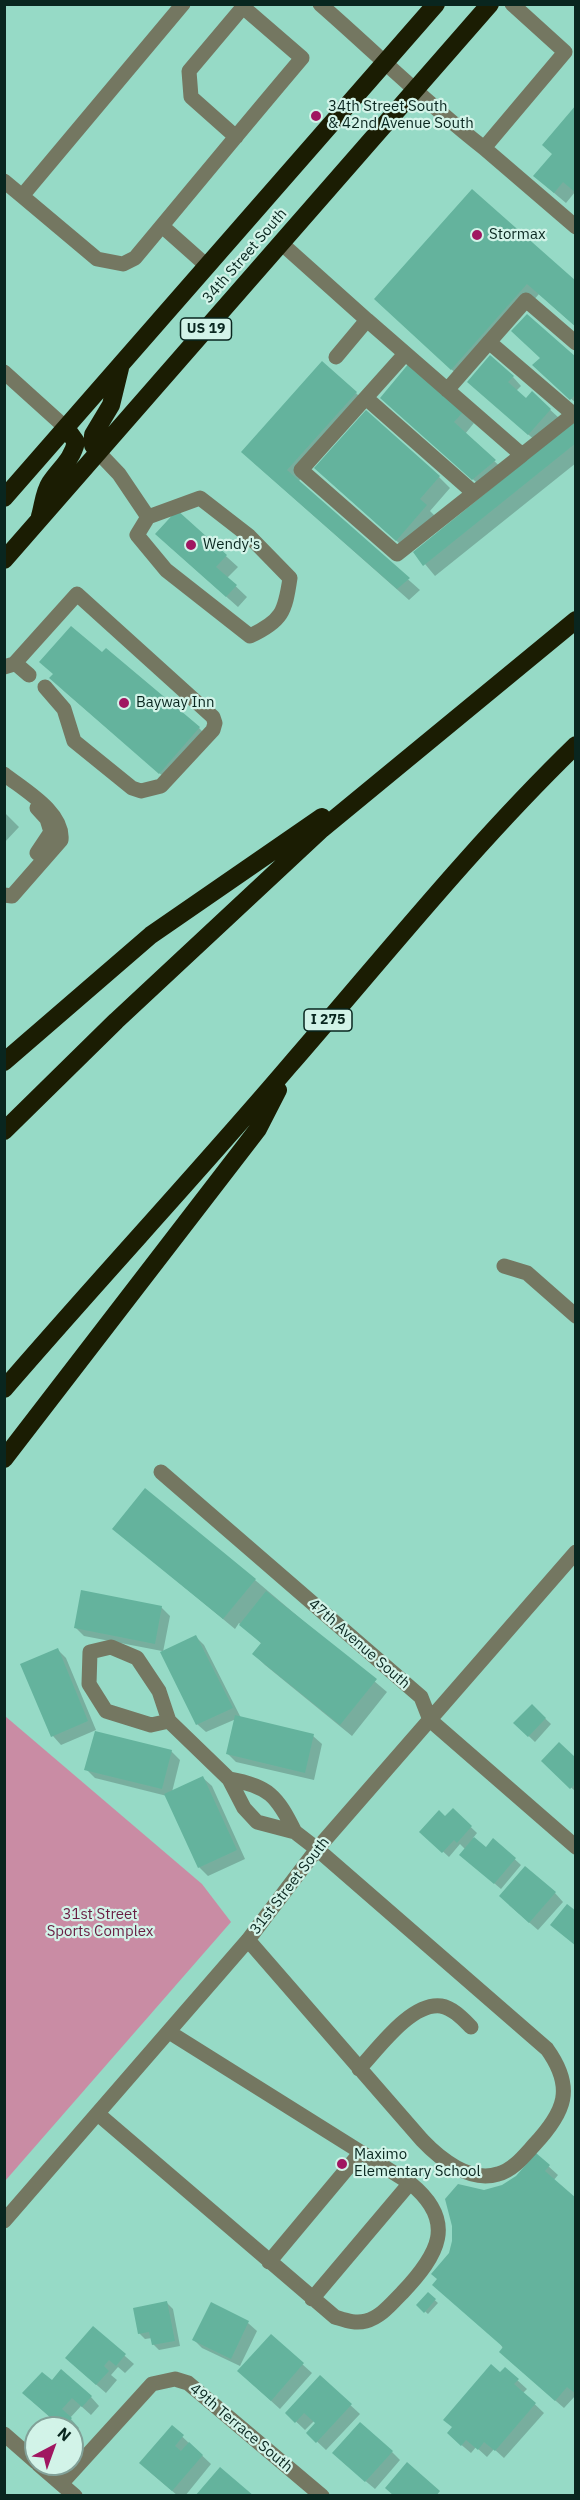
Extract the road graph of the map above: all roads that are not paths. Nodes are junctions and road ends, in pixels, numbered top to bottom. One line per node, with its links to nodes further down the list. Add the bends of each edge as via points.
1 (183, 4): 12 (street)
2 (320, 4): 7 (street)
3 (436, 4): 7 (highway, 34th Street South / US 19)
4 (490, 4): 8 (highway, 34th Street South / US 19)
5 (512, 4): 6 (street)
6 (570, 51): 10 (street)
7 (385, 62): 8 (street); 16 (highway, 34th Street South / US 19)
8 (416, 88): 10 (street); 15 (highway, 34th Street South / US 19)
9 (236, 137): 9 (street, via 302,57 243,8 189,71 191,97); 13 (street)
10 (484, 148): 14 (street)
11 (4, 181): 12 (street)
12 (22, 196): 13 (street, via 97,260 123,264 135,258)
13 (162, 226): 16 (street)
14 (576, 227)
15 (281, 243): 17 (street); 28 (highway, 34th Street South / US 19)
16 (207, 266): 22 (highway, 34th Street South / US 19)
17 (367, 320): 20 (street); 21 (street)
18 (489, 342): 19 (street, via 526,300); 24 (street); 26 (street)
19 (576, 343)
20 (405, 354): 24 (street); 25 (street)
21 (336, 357)
22 (122, 363): 27 (highway, 34th Street South / US 19); 28 (highway, via 111,405 93,435)
23 (4, 372): 27 (street)
24 (447, 390): 29 (street)
25 (366, 398): 30 (street); 30 (street, via 301,470 397,554)
26 (574, 413): 29 (street)
27 (66, 428): 31 (highway, 34th Street South / US 19); 33 (highway, via 76,442 74,451 49,485)
28 (98, 452): 32 (street, via 120,474); 33 (highway, 34th Street South / US 19)
29 (522, 455): 30 (street)
30 (474, 493)
31 (4, 498)
32 (148, 517): 32 (street, via 137,535 166,570 250,636 270,627 285,607 290,578 249,536 200,498)
33 (39, 521): 34 (highway, 34th Street South / US 19)
34 (4, 560)
35 (576, 620): 40 (highway)
36 (10, 665): 37 (street); 38 (street, via 77,594 213,717 215,723 213,730 161,786 141,790 132,788 74,741 64,709)
37 (29, 675)
38 (45, 687)
39 (576, 745): 45 (highway, I 275, via 434,893)
40 (415, 752): 44 (highway, via 150,935); 46 (highway, via 322,829)
41 (4, 774): 43 (street, via 58,819 62,830 61,840 12,896)
42 (4, 780): 43 (street, via 38,808 51,832)
43 (4, 894)
44 (4, 1062)
45 (290, 1066): 49 (highway, I 275); 50 (highway, via 258,1129)
46 (4, 1131)
47 (504, 1266): 48 (street, via 527,1273)
48 (576, 1316)
49 (4, 1389)
50 (4, 1459)
51 (161, 1472): 53 (street, 47th Avenue South, via 421,1697)
52 (576, 1552): 53 (street, 31st Street South)
53 (430, 1720): 57 (street, 47th Avenue South); 58 (street, 31st Street South)
54 (169, 1721): 54 (street, via 159,1691 137,1658 111,1647 90,1652 89,1684 106,1712 151,1725); 55 (street)
55 (229, 1779): 56 (street, via 244,1808 258,1822); 56 (street, via 268,1791 281,1804)
56 (295, 1832): 58 (street)
57 (576, 1846)
58 (317, 1850): 59 (street, 31st Street South); 62 (street, via 547,2049 559,2065 565,2088 562,2108 515,2165 498,2174 481,2175 464,2172 433,2152)
59 (248, 1940): 61 (street, 31st Street South); 62 (street)
60 (471, 2027): 62 (street, via 444,2006 429,2006 402,2024)
61 (169, 2032): 63 (street, 31st Street South); 64 (street)
62 (359, 2068)
63 (98, 2114): 66 (street, 31st Street South); 67 (street)
64 (361, 2152): 65 (street); 67 (street)
65 (410, 2183): 68 (street); 68 (street, via 426,2196 438,2218 439,2238 434,2255 407,2287 381,2314 365,2322 335,2317)
66 (4, 2221)
67 (269, 2262): 68 (street)
68 (312, 2299)
69 (4, 2434): 70 (street)
70 (24, 2452)
71 (52, 2476): 72 (street)
72 (61, 2484): 73 (street); 74 (street, 49th Terrace South, via 152,2384 175,2379 188,2383)
73 (75, 2496)
74 (322, 2496)

